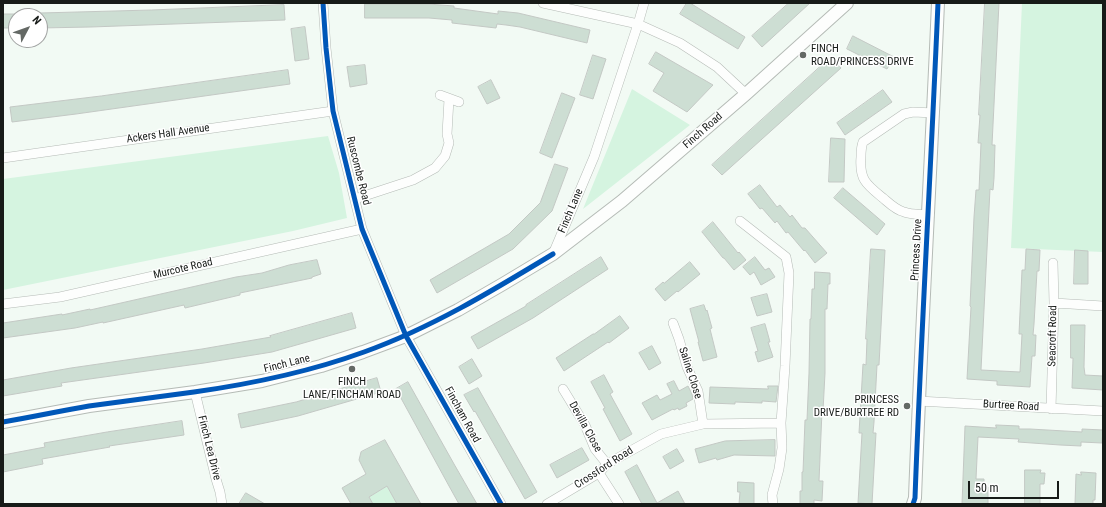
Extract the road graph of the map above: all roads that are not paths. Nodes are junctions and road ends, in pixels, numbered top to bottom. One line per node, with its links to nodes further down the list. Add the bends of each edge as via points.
1 (323, 3): 11 (street, Ruscombe Road)
2 (543, 3): 6 (street)
3 (644, 3): 6 (street, Finch Lane)
4 (847, 3): 7 (street, Finch Road)
5 (938, 3): 12 (street, Princess Drive)
6 (638, 24): 7 (street, via 680,43 717,67); 18 (street, Finch Lane, via 594,158)
7 (746, 94): 18 (street, Finch Road, via 622,201)
8 (440, 95): 9 (street)
9 (449, 99): 10 (street); 14 (street, via 449,143 445,156 435,168 413,180)
10 (459, 102)
11 (333, 111): 13 (street, Ackers Hall Avenue); 14 (street, Ruscombe Road)
12 (934, 113): 15 (street, Princess Drive); 15 (street, Princess Drive, via 908,112 901,116 863,142 861,162 861,173 866,182 894,208 903,212)
13 (3, 158)
14 (355, 200): 17 (street, Ruscombe Road)
15 (929, 215): 27 (street, Princess Drive)
16 (740, 220): 31 (street, via 786,257 789,273)
17 (362, 229): 21 (street, Murcote Road, via 60,296); 24 (street, Ruscombe Road)
18 (553, 254): 24 (street, Finch Lane, via 458,310)
19 (1053, 263): 20 (street, Seacroft Road)
20 (1054, 303): 22 (street); 28 (street, Seacroft Road)
21 (3, 304)
22 (1103, 306)
23 (673, 323): 32 (street, Saline Close, via 687,367 698,391)
24 (406, 336): 26 (street, Finch Lane, via 321,366 262,381); 37 (street, Fincham Road)
25 (563, 389): 33 (street, Devilla Close, via 585,425 596,450)
26 (195, 392): 30 (street, Finch Lane, via 89,406); 36 (street, Finch Lea Drive)
27 (918, 401): 28 (street, Burtree Road); 35 (street, Princess Drive)
28 (1051, 409): 29 (street, Burtree Road)
29 (1103, 411)
30 (3, 422)
31 (781, 423): 32 (street, Crossford Road); 40 (street, via 782,448 772,495)
32 (702, 424): 33 (street, Crossford Road, via 661,434)
33 (607, 464): 34 (street, Crossford Road)
34 (599, 473): 38 (street, Crossford Road); 39 (street)
35 (914, 502)
36 (222, 504)
37 (501, 504)
38 (547, 504)
39 (619, 504)
40 (773, 504)

